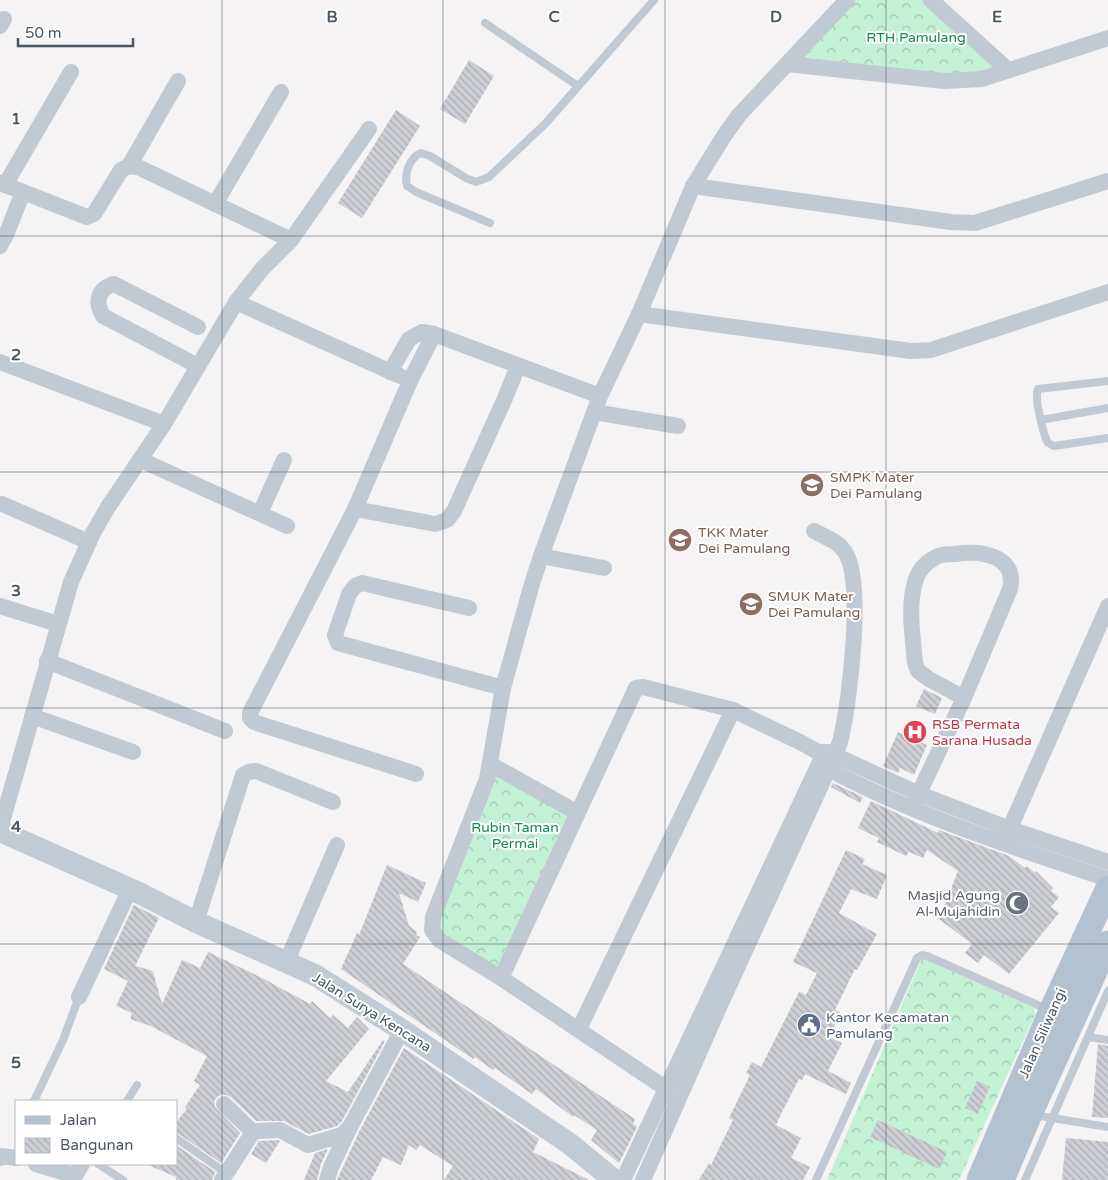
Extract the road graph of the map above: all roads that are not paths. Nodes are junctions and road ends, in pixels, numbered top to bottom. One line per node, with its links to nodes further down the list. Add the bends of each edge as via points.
1 (654, 0): 10 (lane)
2 (847, 0): 6 (street)
3 (931, 0): 7 (street)
4 (485, 23): 10 (lane)
5 (1108, 38): 7 (street)
6 (787, 64): 7 (street, via 944,81 982,78); 16 (street, via 739,115)
7 (1008, 70)
8 (71, 72): 15 (street)
9 (178, 82): 13 (street)
10 (578, 86): 19 (lane, via 546,123 489,177 476,182 430,156 421,153 415,156 405,177 407,186)
11 (282, 92): 18 (street)
12 (369, 129): 20 (street)
13 (129, 166): 17 (street, via 121,170 94,214 87,217); 18 (street, via 138,167)
14 (1108, 181): 16 (street, via 975,223)
15 (3, 184): 17 (street)
16 (693, 186): 24 (street)
17 (23, 192): 21 (street)
18 (216, 204): 20 (street)
19 (490, 223)
20 (292, 240): 23 (street, via 262,269)
21 (0, 246)
22 (1108, 292): 24 (street, via 931,350 910,352)
23 (236, 302): 28 (street); 30 (street)
24 (639, 314): 33 (street)
25 (198, 327): 28 (street, via 114,284 101,292 98,301 102,316)
26 (434, 334): 29 (street); 30 (street, via 422,332 410,339); 31 (street)
27 (0, 362): 37 (street)
28 (198, 366): 37 (street)
29 (518, 366): 33 (street); 43 (street, via 454,511 447,520 435,524)
30 (390, 372): 31 (street)
31 (410, 381): 43 (street)
32 (1108, 381): 36 (lane, via 1038,389)
33 (600, 396): 35 (street)
34 (1108, 408): 36 (lane)
35 (594, 412): 38 (street); 48 (street)
36 (1041, 420): 39 (lane, via 1046,440 1054,446)
37 (164, 424): 40 (street)
38 (678, 426)
39 (1108, 438)
40 (141, 460): 44 (street); 47 (street, via 108,507)
41 (284, 460): 44 (street)
42 (2, 504): 47 (street)
43 (355, 509): 63 (street, via 250,718 254,722)
44 (260, 513): 45 (street)
45 (287, 526)
46 (814, 531): 61 (street, via 838,543 846,553 854,579 853,663 842,734)
47 (89, 542): 53 (street, via 70,582)
48 (540, 556): 49 (street); 55 (street)
49 (604, 568)
50 (0, 606): 53 (street)
51 (1108, 606): 68 (street)
52 (469, 608): 55 (street, via 362,583 349,594 335,635 338,642)
53 (58, 624): 54 (street)
54 (47, 661): 58 (street); 59 (street)
55 (503, 688): 62 (street)
56 (964, 698): 56 (street, via 918,671 912,606 916,578 928,562 938,556 972,551 989,555 1007,565 1012,580); 64 (street)
57 (733, 710): 61 (street, via 800,742); 66 (street, via 636,688); 82 (street)
58 (32, 716): 60 (street); 67 (street)
59 (225, 731)
60 (133, 752)
61 (825, 760): 64 (street); 80 (street)
62 (490, 764): 66 (street); 77 (street, via 433,916 432,930 439,940)
63 (416, 774)
64 (915, 801): 68 (street)
65 (334, 802): 74 (street, via 256,771 243,775)
66 (578, 812): 77 (street)
67 (0, 830): 73 (main road, Jalan Surya Kencana)
68 (1007, 836): 70 (street); 71 (street)
69 (337, 845): 76 (street)
70 (1108, 862)
71 (1108, 879)
72 (1108, 888): 81 (main road, Jalan Siliwangi)
73 (130, 889): 74 (main road, Jalan Surya Kencana); 79 (street)
74 (196, 922): 76 (main road, Jalan Surya Kencana)
75 (1108, 943): 91 (main road, Jalan Siliwangi)
76 (286, 963): 83 (main road, Jalan Surya Kencana, via 315,975)
77 (501, 978): 82 (street)
78 (1108, 991): 84 (lane)
79 (79, 997): 88 (lane)
80 (715, 1001): 87 (street); 106 (street)
81 (1051, 1011): 107 (lane, via 927,956 917,958); 108 (main road, Jalan Siliwangi)
82 (579, 1029): 87 (street)
83 (402, 1030): 92 (street); 104 (main road, Jalan Surya Kencana, via 570,1144)
84 (1088, 1037): 85 (lane); 91 (lane)
85 (1108, 1040)
86 (136, 1084): 89 (lane)
87 (665, 1088): 105 (street)
88 (34, 1100)
89 (128, 1100)
90 (224, 1104): 94 (street)
91 (1041, 1116): 93 (lane); 109 (main road, Jalan Siliwangi); 110 (lane)
92 (350, 1127): 94 (street, via 342,1135 308,1144 280,1130); 103 (street)
93 (1108, 1127)
94 (253, 1132): 101 (street)
95 (178, 1140): 101 (lane)
96 (0, 1158): 97 (street)
97 (15, 1158)
98 (39, 1165): 99 (street, via 75,1176)
99 (81, 1165)
100 (100, 1165): 102 (lane)
101 (224, 1176)
102 (123, 1180)
103 (328, 1180)
104 (614, 1180)
105 (622, 1180)
106 (644, 1180)
107 (816, 1180)
108 (979, 1180)
109 (1002, 1180)
110 (1025, 1180)

